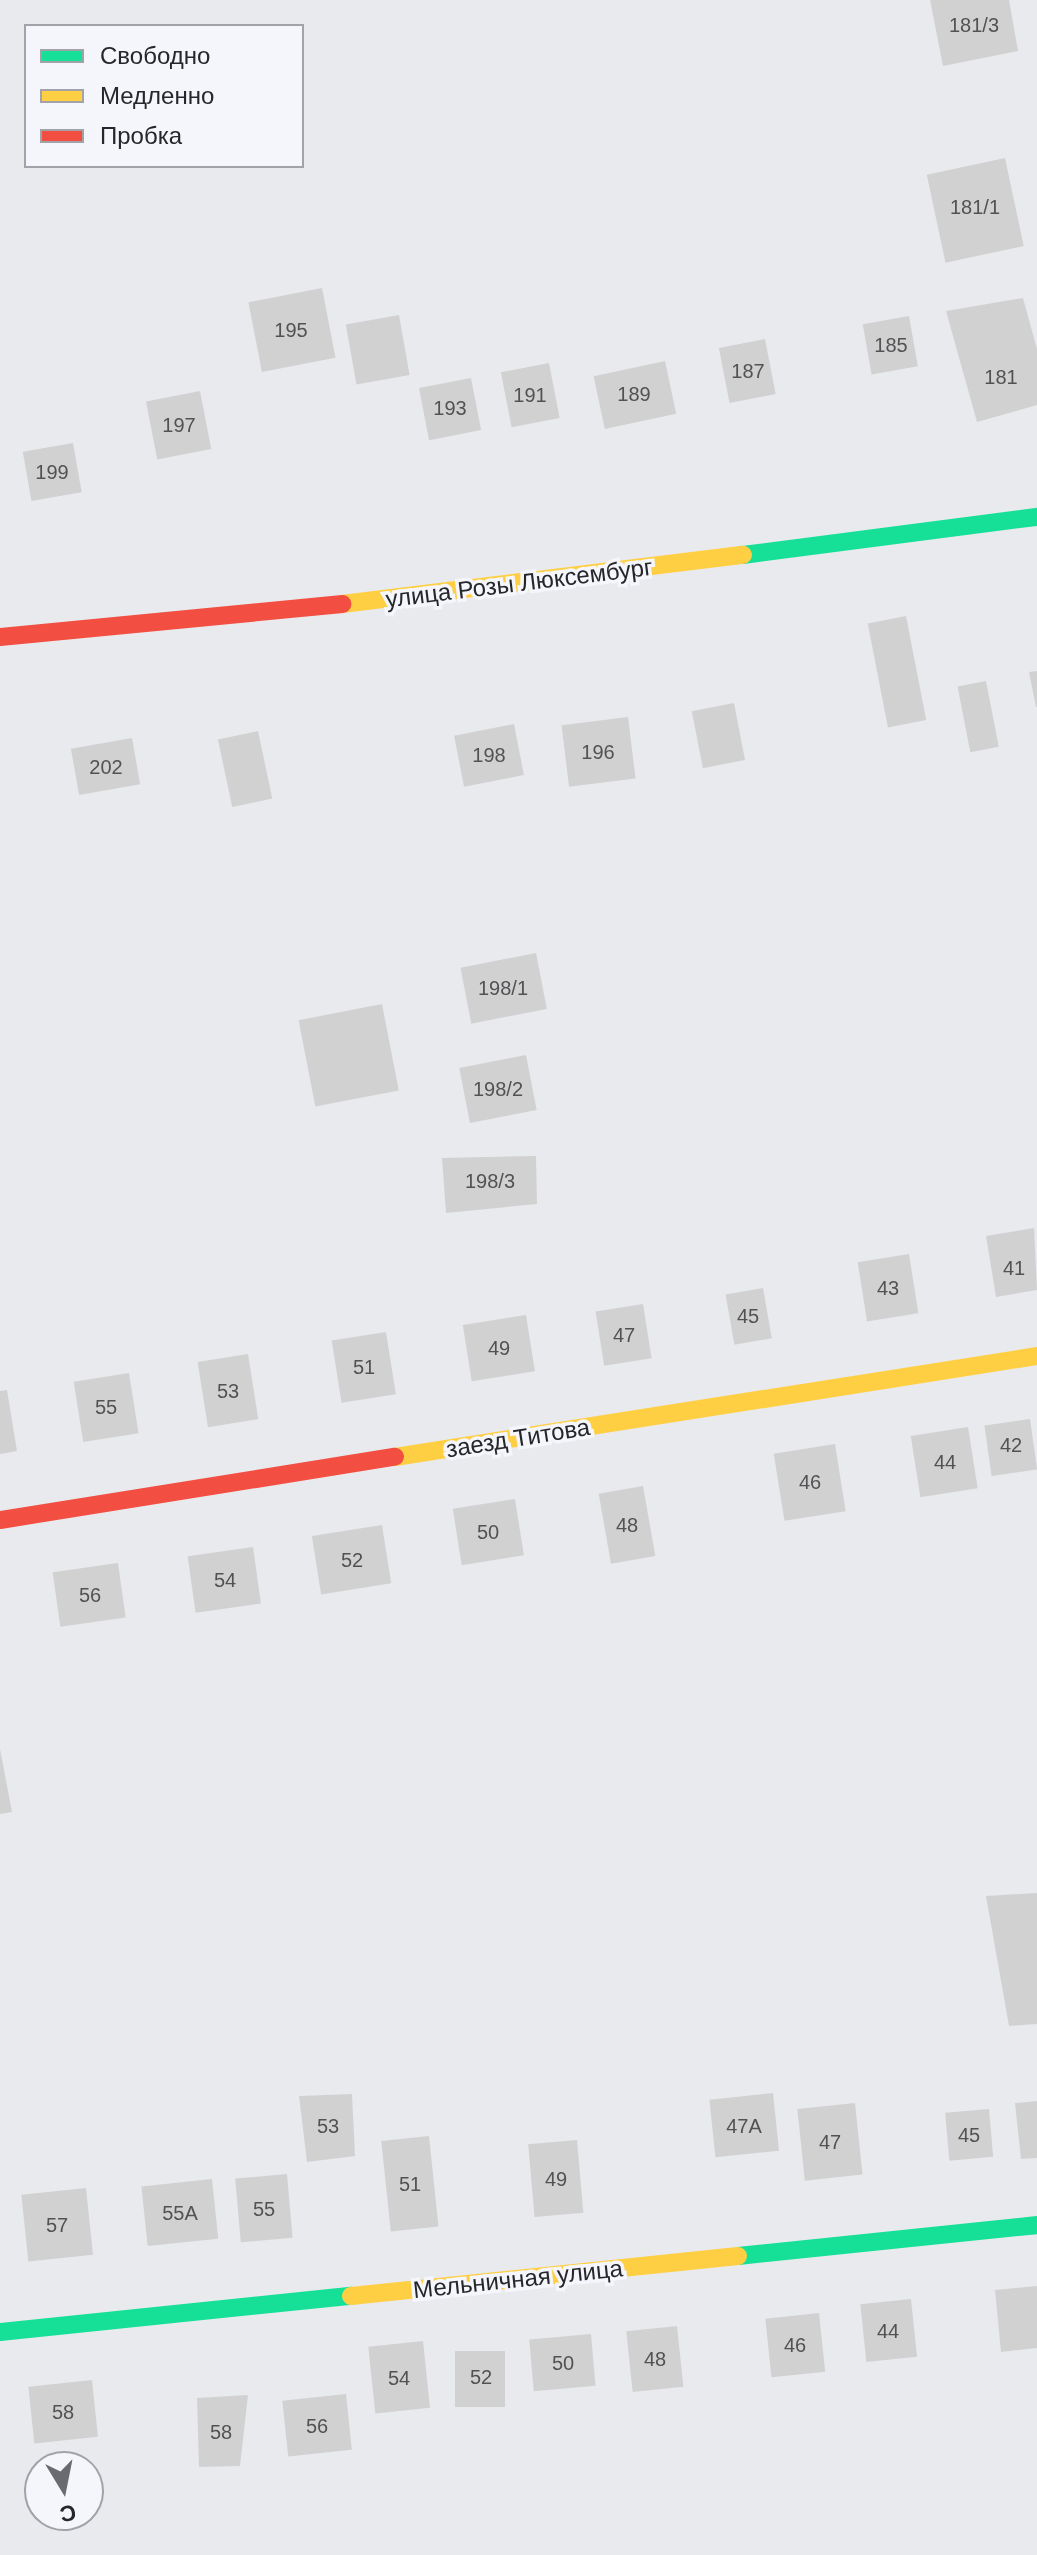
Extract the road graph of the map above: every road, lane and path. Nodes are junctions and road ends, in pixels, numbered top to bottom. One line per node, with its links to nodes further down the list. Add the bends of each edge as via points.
1 (1037, 517): 2 (street, улица Розы Люксембург, via 418,597)
2 (0, 637)
3 (1037, 1356): 4 (street, заезд Титова)
4 (0, 1520)
5 (1037, 2225): 6 (street, Мельничная улица)
6 (0, 2332)

